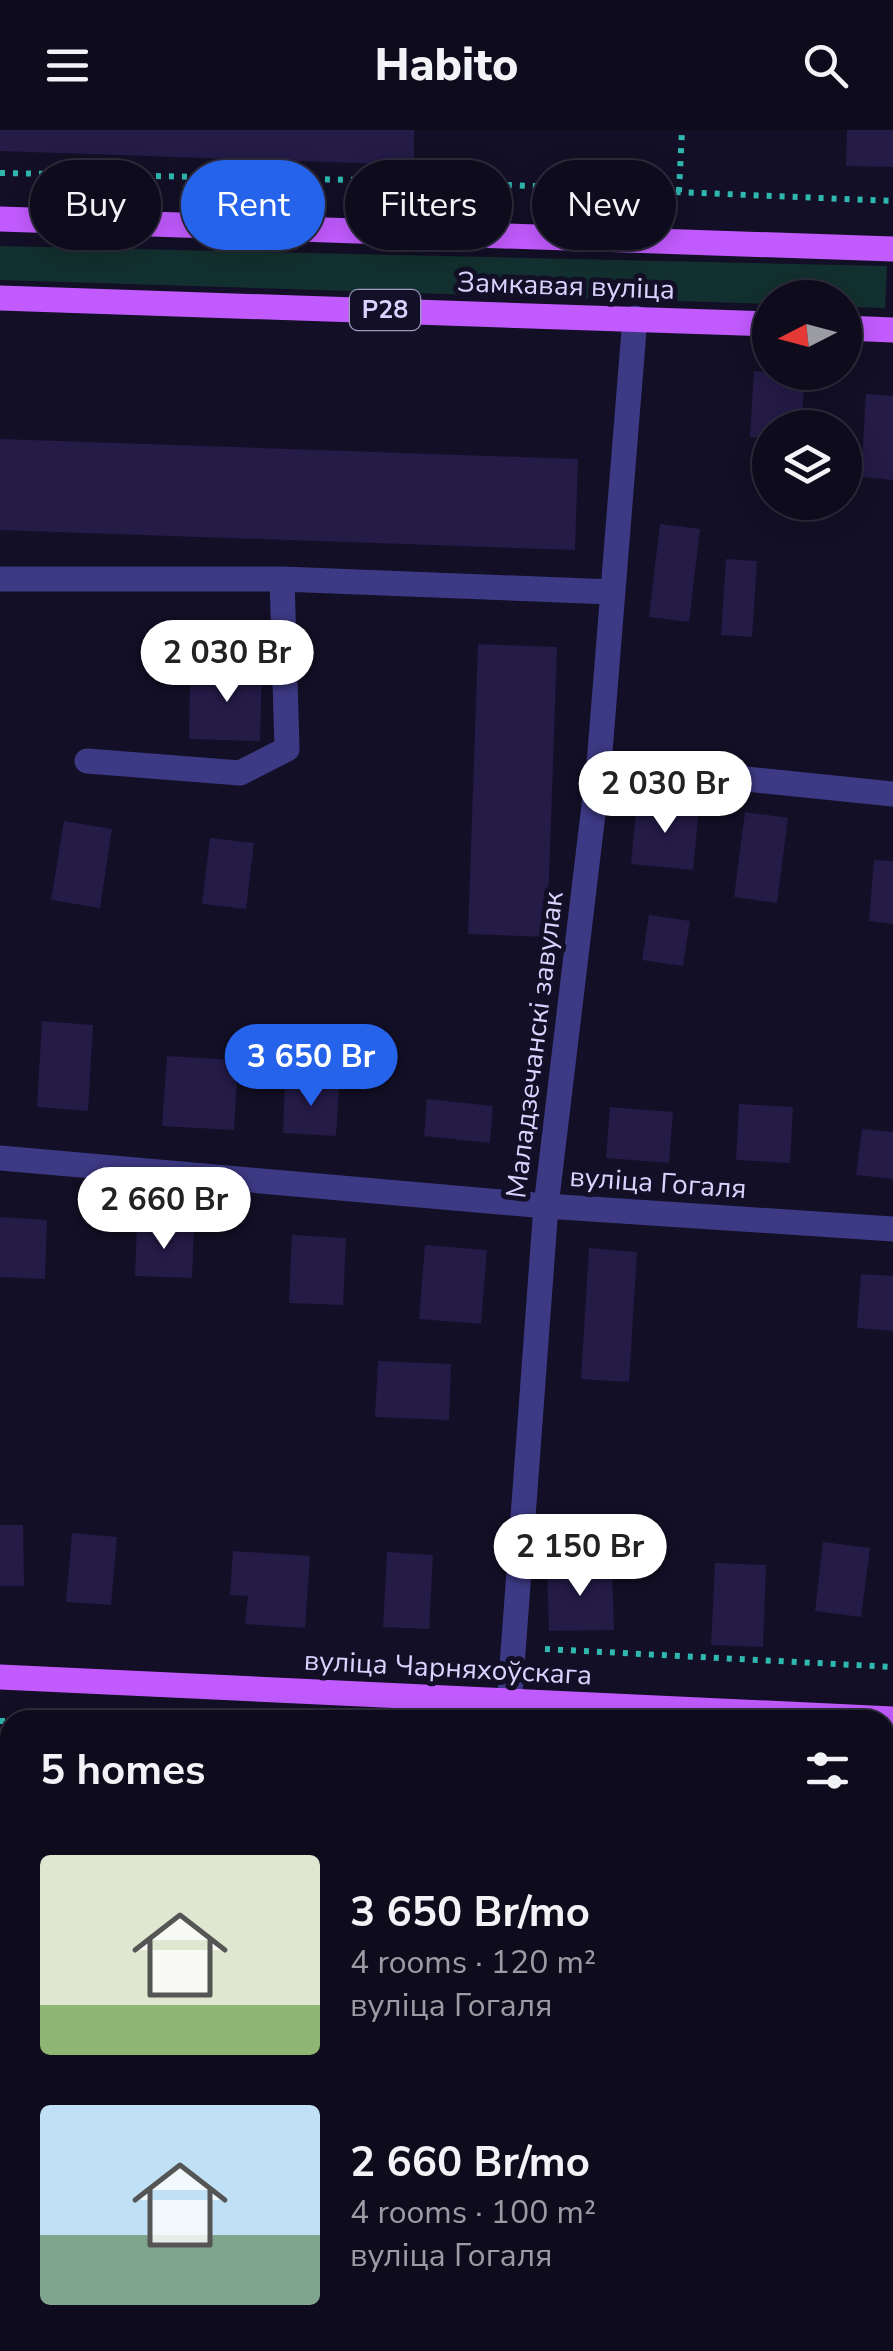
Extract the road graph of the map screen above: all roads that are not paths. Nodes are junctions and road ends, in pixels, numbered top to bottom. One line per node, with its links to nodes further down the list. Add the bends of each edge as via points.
1 (0, 219): 2 (main road, Замкавая вуліца)
2 (893, 250)
3 (0, 298): 4 (main road, Замкавая вуліца / Р28)
4 (636, 318): 5 (main road, Замкавая вуліца / Р28); 10 (street, Маладзечанскі завулак)
5 (752, 323)
6 (862, 329): 7 (main road)
7 (893, 330)
8 (282, 578): 9 (street); 10 (street); 11 (street, via 288,749 240,773)
9 (0, 579)
10 (614, 592): 12 (street, Маладзечанскі завулак)
11 (87, 761)
12 (599, 764): 13 (street); 15 (street, Маладзечанскі завулак)
13 (893, 794)
14 (0, 1158): 15 (street, вуліца Гогаля)
15 (546, 1206): 16 (street, вуліца Гогаля); 19 (street, Маладзечанскі завулак)
16 (893, 1229)
17 (0, 1677): 18 (main road, вуліца Чарняхоўскага)
18 (494, 1710)
19 (509, 1710)

